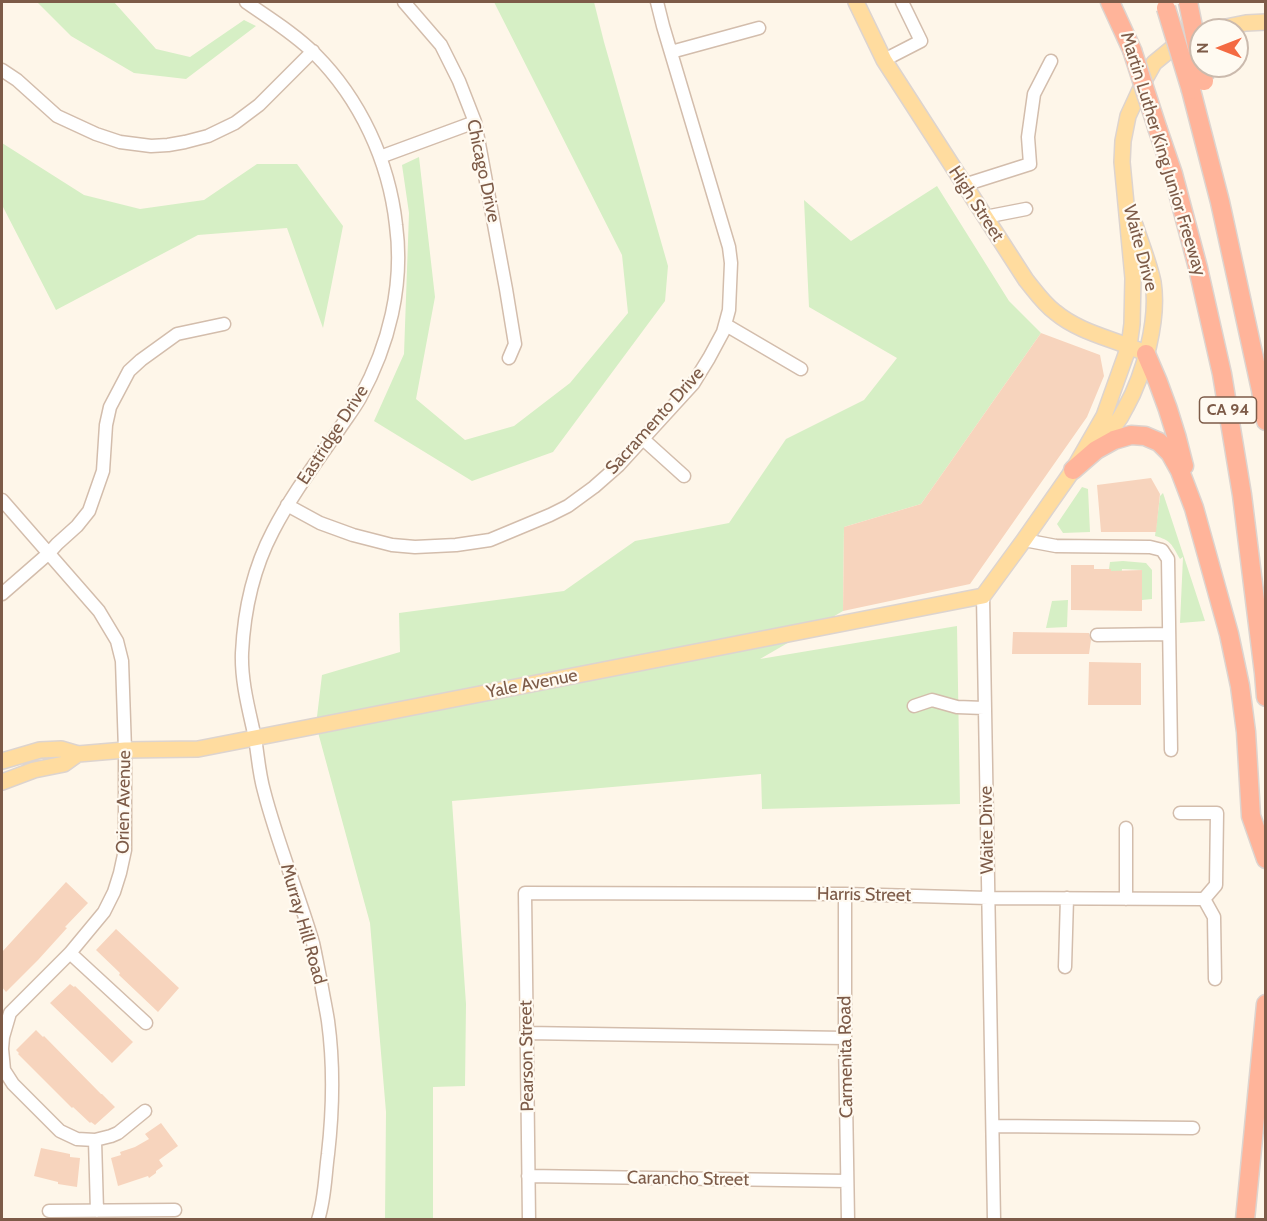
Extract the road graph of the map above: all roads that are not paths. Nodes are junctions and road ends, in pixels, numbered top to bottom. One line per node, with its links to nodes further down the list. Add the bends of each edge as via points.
1 (246, 2): 15 (street, Eastridge Drive)
2 (404, 2): 21 (street, Chicago Drive, via 441,45)
3 (657, 2): 16 (street, Sacramento Drive)
4 (856, 2): 17 (main road, High Street)
5 (902, 2): 17 (street, via 921,41)
6 (1110, 2): 14 (highway)
7 (1118, 2): 14 (highway, Martin Luther King Junior Freeway / CA 94)
8 (1188, 2): 20 (highway, bridge)
9 (1165, 5): 20 (highway, bridge)
10 (1266, 22): 11 (main road)
11 (1249, 23)
12 (759, 28): 16 (street)
13 (1189, 40): 23 (main road, Waite Drive, via 1154,63 1145,79 1126,124)
14 (1132, 50): 46 (highway, Martin Luther King Junior Freeway / CA 94, bridge, via 1173,174 1222,374 1242,495)
15 (313, 51): 19 (street, via 259,105 235,123 202,138 168,145 120,142 96,134 57,116); 22 (street, Eastridge Drive, via 360,113)
16 (671, 52): 28 (street, Sacramento Drive, via 729,247 731,294)
17 (884, 60): 24 (main road, High Street)
18 (1051, 61): 24 (street, via 1034,94 1028,137 1030,164)
19 (2, 70)
20 (1197, 85): 33 (highway, Martin Luther King Junior Freeway / CA 94, via 1202,133)
21 (475, 122): 22 (street); 31 (street, Chicago Drive, via 515,344)
22 (380, 157): 38 (street, Eastridge Drive, via 391,192 398,243 397,284 390,324 360,399)
23 (1123, 182): 29 (main road, Waite Drive, via 1133,278); 30 (main road, Waite Drive, via 1153,283)
24 (964, 185): 26 (main road, High Street)
25 (1026, 209): 26 (street)
26 (985, 217): 29 (main road, High Street, via 1026,280 1054,312 1094,334)
27 (224, 324): 41 (street, via 177,334 129,371 110,407 103,471 89,511)
28 (726, 325): 32 (street); 34 (street, Sacramento Drive, via 693,384)
29 (1129, 346): 30 (main road, High Street); 35 (main road, Waite Drive, via 1104,416)
30 (1146, 354): 35 (main road, Waite Drive, via 1126,408); 39 (highway, via 1170,413)
31 (509, 358)
32 (801, 369)
33 (1266, 421)
34 (643, 439): 36 (street); 38 (street, Sacramento Drive, via 620,465 568,506 490,540 456,545 392,545 320,523)
35 (1073, 470): 39 (highway, via 1114,440 1145,436 1170,453); 40 (main road, Waite Drive)
36 (684, 476)
37 (2, 500): 41 (street, Orien Avenue)
38 (287, 505): 49 (street, Eastridge Drive, via 256,570 244,624 244,687)
39 (1194, 508): 57 (highway, via 1238,676 1251,816)
40 (1024, 540): 43 (main road, Waite Drive); 44 (street, via 1056,546 1162,550 1168,559)
41 (49, 553): 42 (street); 50 (street, Orien Avenue, via 99,611 117,641 122,661)
42 (2, 594)
43 (983, 596): 48 (street, Waite Drive); 49 (main road, Yale Avenue)
44 (1169, 634): 45 (street); 51 (street)
45 (1097, 635)
46 (1266, 697)
47 (914, 706): 48 (street, via 932,700 957,707)
48 (984, 708): 60 (street, Waite Drive)
49 (255, 738): 50 (main road, Yale Avenue, via 198,749); 80 (street, Murray Hill Road, via 263,790 314,946 328,1022 330,1137)
50 (125, 750): 52 (main road, Yale Avenue); 64 (street, Orien Avenue, via 125,850 120,873 104,912)
51 (1171, 750)
52 (78, 754): 53 (main road, Yale Avenue, via 61,749 40,750); 54 (main road, Yale Avenue, via 64,764)
53 (2, 761)
54 (2, 782)
55 (1180, 813): 63 (street, via 1217,813 1216,885)
56 (1126, 828): 62 (street)
57 (1266, 859)
58 (525, 893): 59 (street, Harris Street); 69 (street, Pearson Street)
59 (845, 894): 60 (street, Harris Street); 70 (street, Carmenita Road)
60 (988, 898): 61 (street, Harris Street); 72 (street, Waite Drive)
61 (1066, 898): 62 (street, Harris Street); 65 (street)
62 (1126, 899): 63 (street, Harris Street)
63 (1204, 899): 66 (street, via 1214,916)
64 (70, 953): 68 (street); 74 (street, Orien Avenue, via 10,1013 2,1060 13,1084 60,1131 77,1139)
65 (1065, 967)
66 (1215, 979)
67 (1266, 1004): 84 (highway)
68 (146, 1023)
69 (526, 1033): 70 (street); 75 (street, Pearson Street)
70 (845, 1038): 76 (street, Carmenita Road)
71 (145, 1111): 74 (street, via 118,1132)
72 (993, 1126): 73 (street); 83 (street, Waite Drive)
73 (1193, 1128)
74 (95, 1140): 79 (street)
75 (528, 1176): 76 (street, Carancho Street); 81 (street, Pearson Street)
76 (848, 1181): 82 (street, Carmenita Road)
77 (175, 1210): 79 (street)
78 (49, 1211): 79 (street)
79 (97, 1211)
80 (318, 1220)
81 (529, 1220)
82 (848, 1220)
83 (994, 1220)
84 (1245, 1220)

